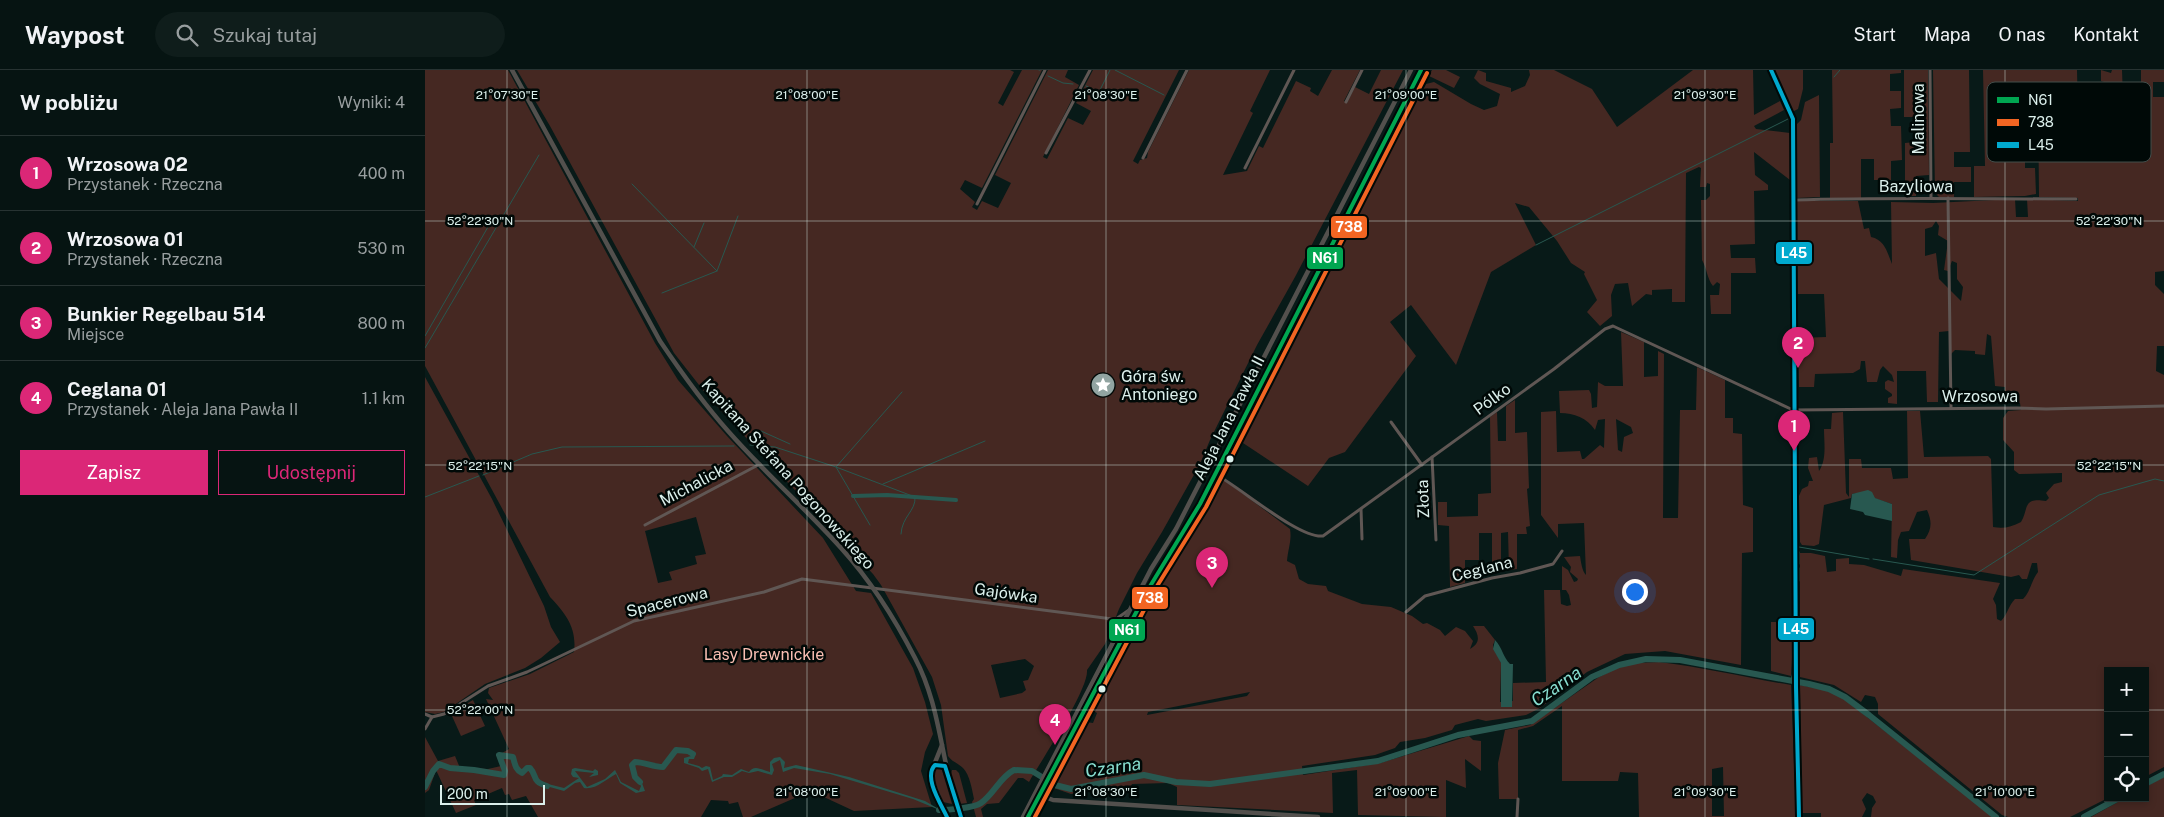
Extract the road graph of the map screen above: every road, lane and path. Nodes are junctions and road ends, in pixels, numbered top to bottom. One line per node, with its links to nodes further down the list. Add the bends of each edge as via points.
1 (512, 70): 25 (main road, Kapitana Stefana Pogonowskiego, via 659,341 712,413)
2 (1045, 70): 19 (street)
3 (1090, 70): 12 (street)
4 (1187, 70): 13 (street)
5 (1294, 70): 14 (street)
6 (1362, 70): 11 (street)
7 (1411, 70): 34 (main road, Aleja Jana Pawła II, via 1181,520)
8 (1421, 70): 27 (main road, Aleja Jana Pawła II)
9 (1771, 70): 18 (street, via 1793,119)
10 (1930, 70): 15 (street, Malinowa)
11 (1346, 102)
12 (1046, 153)
13 (1143, 158)
14 (1245, 168)
15 (1931, 198): 16 (street, Bazyliowa); 18 (street, Bazyliowa)
16 (1948, 198): 17 (street, Bazyliowa); 21 (street)
17 (2076, 199)
18 (1794, 200): 22 (street)
19 (977, 204)
20 (2164, 406): 21 (street, Wrzosowa)
21 (1951, 408): 22 (street, Wrzosowa)
22 (1797, 410): 24 (street, Pólko, via 1613,326); 57 (street)
23 (1391, 422): 26 (street)
24 (1432, 458): 26 (street, Pólko); 31 (street, Złota)
25 (760, 464): 29 (street, Michalicka); 33 (main road, Kapitana Stefana Pogonowskiego, via 842,549)
26 (1422, 465): 28 (street, Pólko)
27 (1215, 474): 28 (street, Pólko, via 1279,518 1318,536 1323,536); 39 (main road, Aleja Jana Pawła II)
28 (1361, 509): 30 (street)
29 (645, 525)
30 (1362, 539)
31 (1437, 540)
32 (1562, 551): 35 (street, Ceglana, via 1553,564 1425,596)
33 (873, 588): 36 (street, Gajówka); 42 (street, Spacerowa, via 802,579 764,592 643,618 527,672 488,686 444,714); 44 (main road, Kapitana Stefana Pogonowskiego, via 928,684)
34 (1132, 607): 37 (street); 38 (main road, Aleja Jana Pawła II)
35 (1406, 612)
36 (1111, 619): 37 (street, Gajówka); 40 (street, via 1118,626)
37 (1116, 620): 38 (street, Gajówka)
38 (1125, 622): 39 (street); 40 (main road, Aleja Jana Pawła II)
39 (1127, 632): 47 (main road, Aleja Jana Pawła II, via 1087,711)
40 (1118, 634): 47 (main road, Aleja Jana Pawła II)
41 (425, 714): 42 (street)
42 (432, 717): 43 (street)
43 (425, 729)
44 (942, 744): 45 (main road, Kapitana Stefana Pogonowskiego); 46 (main road)
45 (945, 766): 46 (main road, via 938,764); 51 (main road, Kapitana Stefana Pogonowskiego)
46 (932, 767): 52 (main road, via 930,777)
47 (1049, 772): 48 (main road)
48 (1043, 783): 49 (main road); 53 (main road)
49 (1039, 795): 54 (main road); 55 (main road, via 1053,800)
50 (1518, 800): 56 (street)
51 (960, 815)
52 (947, 816)
53 (1023, 817)
54 (1028, 817)
55 (1318, 817)
56 (1517, 817)
57 (1799, 817)

